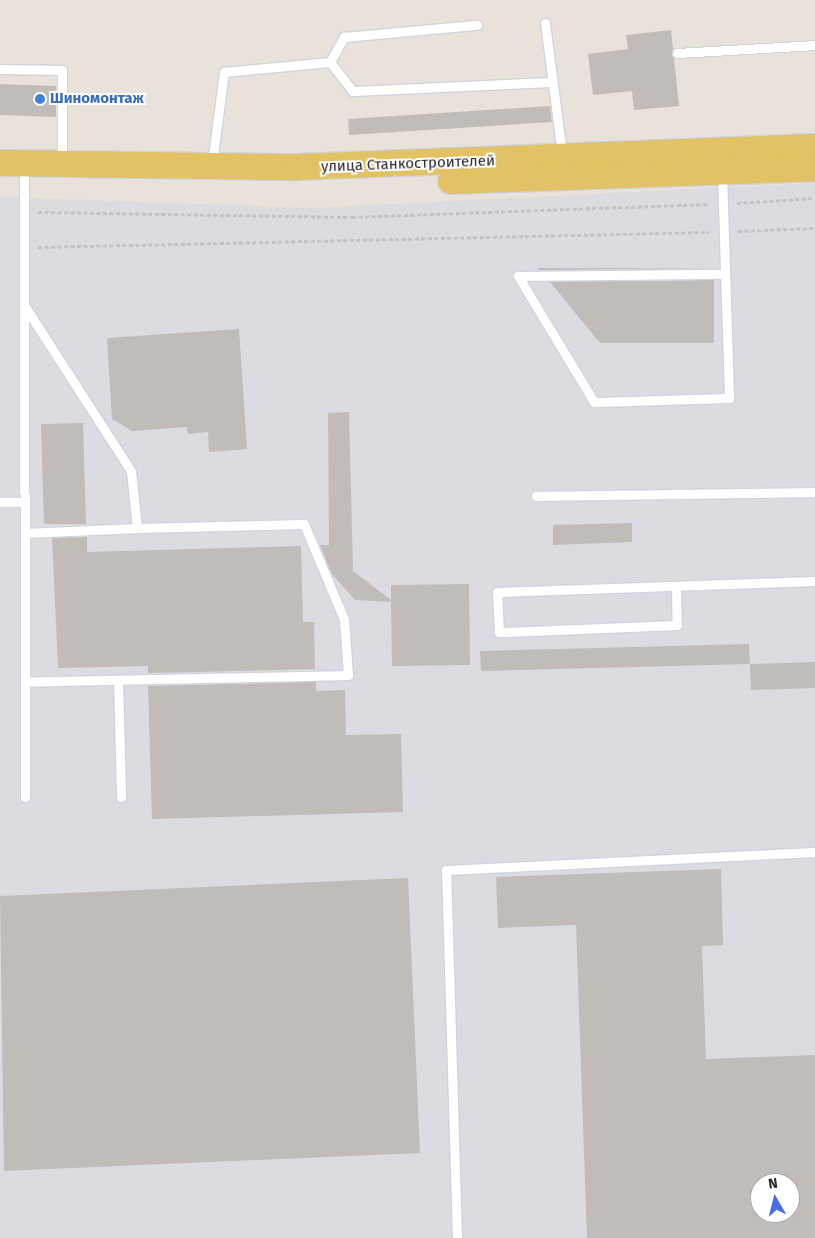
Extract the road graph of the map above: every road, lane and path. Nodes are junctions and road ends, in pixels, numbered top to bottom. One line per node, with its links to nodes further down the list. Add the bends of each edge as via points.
1 (545, 23): 7 (lane)
2 (477, 26): 5 (lane, via 344,37)
3 (815, 45): 4 (lane)
4 (677, 53)
5 (330, 62): 7 (lane, via 353,91); 12 (lane, via 224,72)
6 (0, 69): 10 (lane, via 62,70)
7 (552, 82): 9 (lane)
8 (815, 147): 11 (main road, улица Станкостроителей)
9 (562, 159): 11 (main road, улица Станкостроителей); 12 (main road, улица Станкостроителей)
10 (62, 164): 12 (main road, улица Станкостроителей); 14 (main road, улица Станкостроителей)
11 (722, 164): 13 (main road, улица Станкостроителей); 14 (main road, улица Станкостроителей, via 298,184); 16 (lane)
12 (211, 166)
13 (815, 168)
14 (12, 170): 17 (lane)
15 (815, 198): 16 (path)
16 (722, 204): 17 (path, via 352,218); 19 (lane)
17 (24, 212): 20 (lane)
18 (815, 228): 19 (path)
19 (722, 232): 20 (path); 21 (lane)
20 (25, 247): 22 (lane)
21 (723, 274): 21 (lane, via 729,398 594,402 518,276)
22 (24, 305): 26 (lane); 27 (lane, via 131,471)
23 (815, 492): 24 (lane)
24 (536, 496)
25 (0, 502): 26 (lane)
26 (24, 502): 28 (lane)
27 (137, 528): 28 (lane); 31 (lane, via 304,524 344,619 348,675)
28 (25, 533): 32 (lane)
29 (815, 581): 30 (lane)
30 (676, 586): 30 (lane, via 497,592 499,632 677,625)
31 (118, 680): 32 (lane); 34 (lane)
32 (25, 682): 33 (lane)
33 (25, 797)
34 (121, 797)
35 (815, 852): 36 (lane, via 446,870)
36 (457, 1238)

